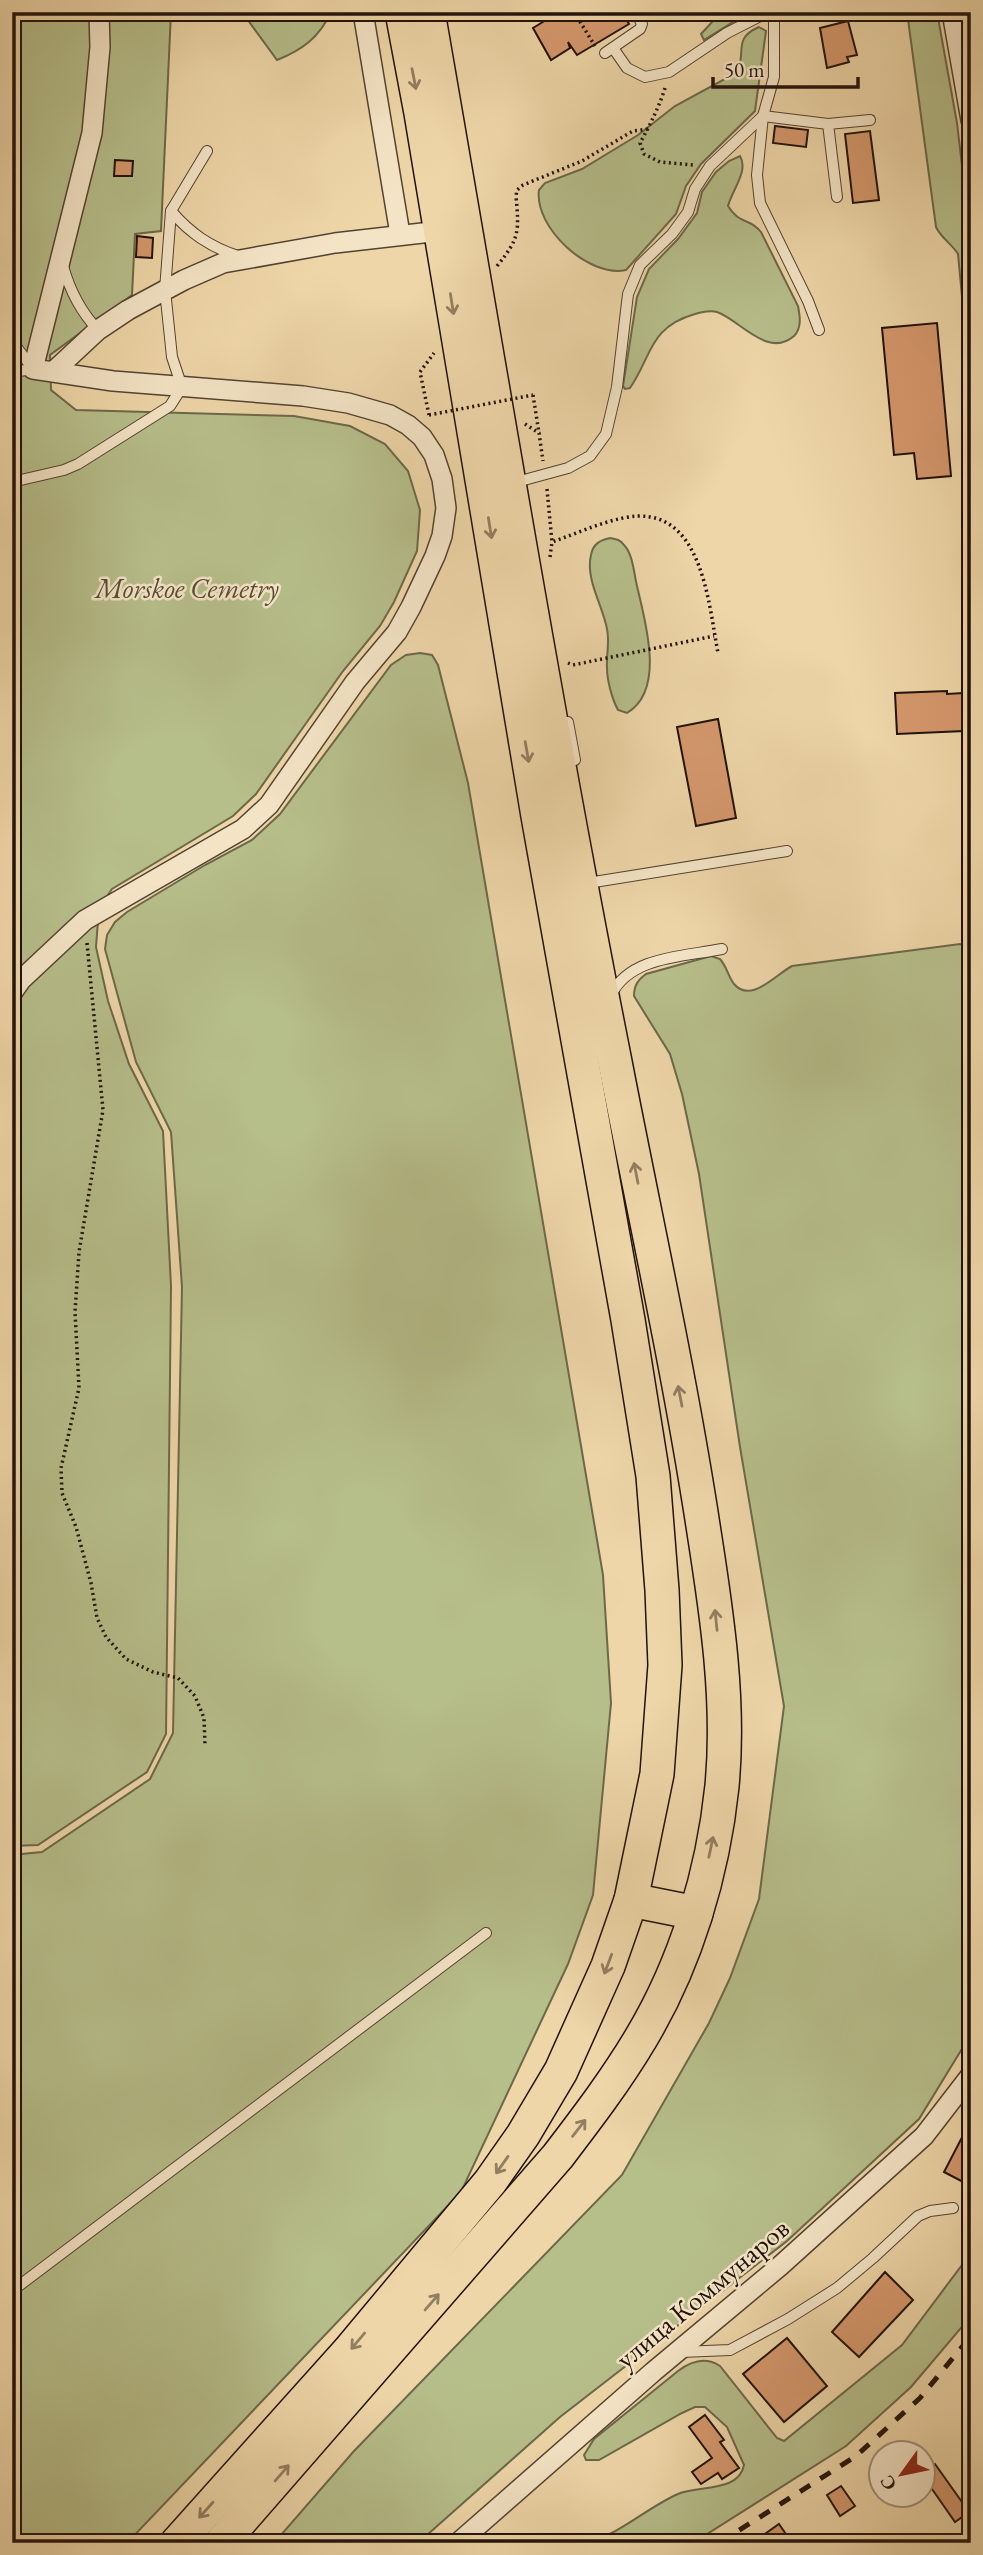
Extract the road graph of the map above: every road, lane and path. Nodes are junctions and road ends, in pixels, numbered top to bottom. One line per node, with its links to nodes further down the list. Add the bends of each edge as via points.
1 (99, 12): 23 (street, via 92,133)
2 (363, 12): 22 (street)
3 (402, 12): 21 (highway, one-way to 21)
4 (428, 12): 41 (highway)
5 (574, 12): 10 (path, via 598,51)
6 (636, 12): 10 (lane, via 640,29)
7 (768, 12): 11 (lane)
8 (774, 12): 12 (lane, via 774,77)
9 (952, 12): 14 (street)
10 (609, 50): 11 (lane, via 645,78)
11 (669, 72): 16 (path)
12 (763, 116): 15 (lane); 18 (lane); 28 (lane, via 757,175 760,203)
13 (870, 120): 15 (lane)
14 (971, 120)
15 (828, 124): 19 (lane)
16 (648, 129): 18 (path, via 640,143 644,154 660,162); 25 (path, via 633,131 582,161 517,190 517,237)
17 (207, 151): 20 (lane)
18 (710, 166): 39 (lane, via 695,189 688,212 640,265 628,293 617,387 606,434 590,456)
19 (837, 197)
20 (171, 211): 24 (lane, via 207,243); 26 (lane)
21 (440, 231): 22 (street); 59 (highway, one-way to 59, via 653,1476 665,1665 657,1774)
22 (400, 234): 24 (street)
23 (60, 256): 27 (lane, via 69,288); 30 (street)
24 (246, 258): 26 (street, via 223,263)
25 (489, 276)
26 (165, 290): 27 (street); 34 (lane, via 172,357)
27 (98, 330): 31 (street)
28 (819, 330)
29 (12, 341): 30 (lane)
30 (33, 369): 31 (street); 33 (lane)
31 (54, 371): 34 (street)
32 (420, 372): 38 (path, bridge, via 429,415 533,395)
33 (12, 373)
34 (182, 387): 40 (lane, via 170,406 78,464); 53 (street, via 348,403 408,425 434,455 442,479 446,508 442,536 397,632 355,682 269,806 243,829)
35 (510, 394): 36 (path)
36 (512, 408)
37 (522, 422): 38 (path)
38 (539, 433): 39 (path)
39 (545, 474): 41 (lane); 42 (path)
40 (12, 482)
41 (509, 484): 57 (highway, via 565,810)
42 (552, 542): 43 (path); 44 (path, via 632,517 654,519 674,528 694,551)
43 (550, 559)
44 (715, 636): 45 (path); 46 (path, via 573,665)
45 (718, 653)
46 (564, 660)
47 (568, 722): 48 (lane)
48 (577, 775)
49 (787, 851): 51 (lane)
50 (592, 868): 51 (lane)
51 (594, 882): 52 (lane)
52 (596, 895)
53 (85, 920): 56 (street); 58 (path, via 103,1110 79,1252 75,1312 79,1388 61,1468 62,1493 106,1637 126,1660 178,1678 195,1696 204,1718)
54 (722, 950): 57 (lane, via 638,967 620,980)
55 (608, 964): 57 (lane)
56 (12, 993)
57 (608, 1002): 60 (highway, one-way to 57, via 722,1786 720,1661 695,1469)
58 (205, 1745)
59 (631, 1900): 60 (highway); 66 (highway, one-way to 66, via 608,1966 561,2071 490,2182 349,2351)
60 (696, 1913): 67 (highway, one-way to 60, via 517,2204 608,2090 667,1989)
61 (486, 1933): 64 (lane)
62 (971, 2075): 65 (street, улица Коммунаров, via 924,2136)
63 (953, 2208): 65 (lane, via 918,2216 837,2288 730,2350)
64 (12, 2291)
65 (677, 2352): 68 (street, улица Коммунаров)
66 (177, 2543)
67 (221, 2543)
68 (458, 2543)

